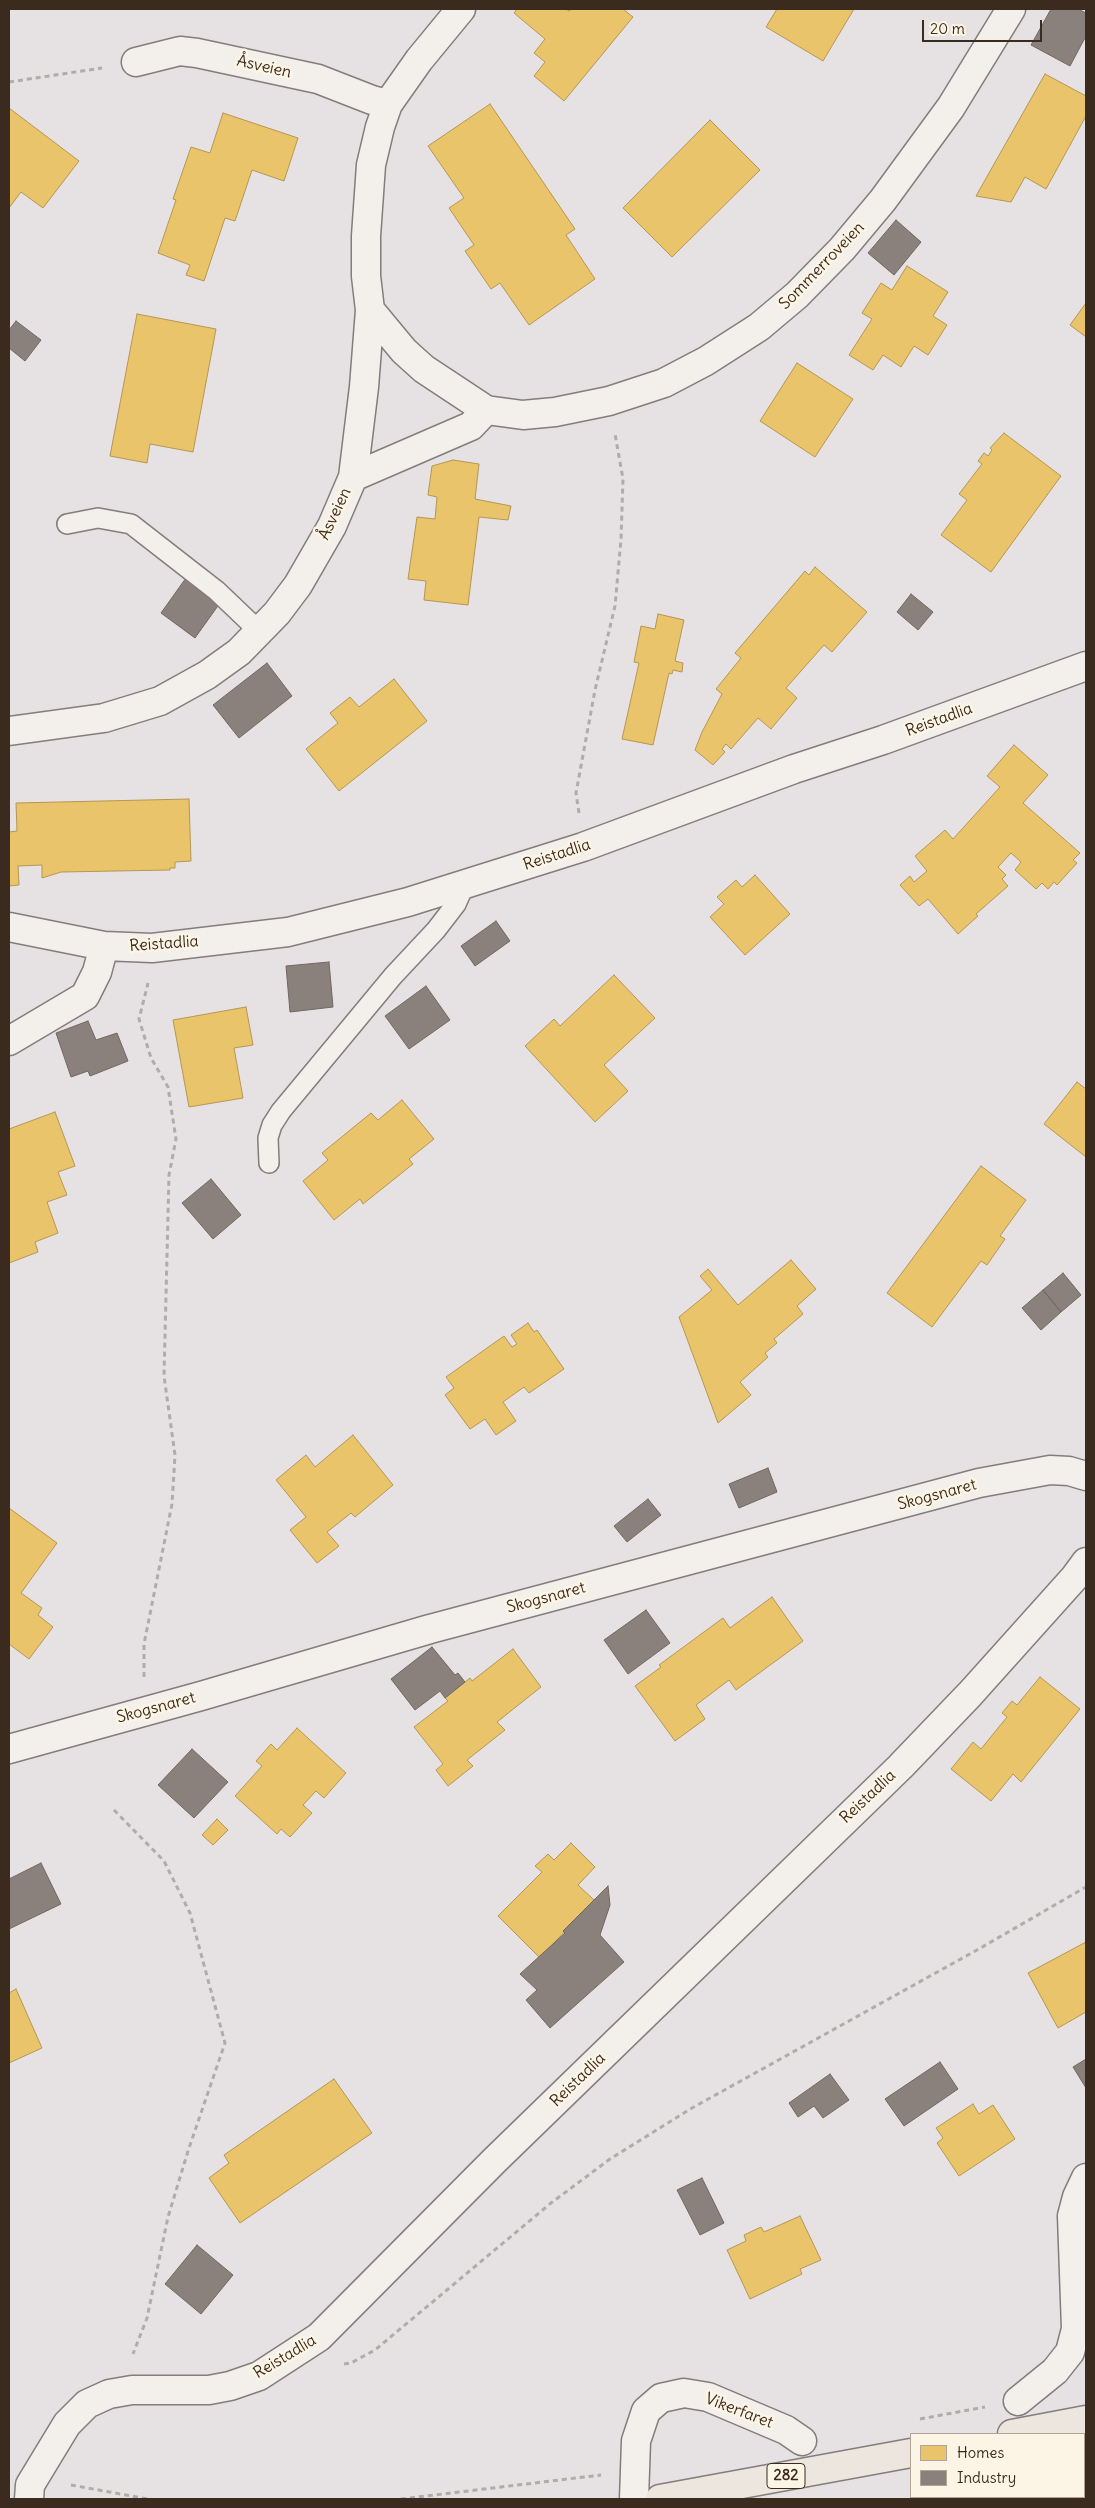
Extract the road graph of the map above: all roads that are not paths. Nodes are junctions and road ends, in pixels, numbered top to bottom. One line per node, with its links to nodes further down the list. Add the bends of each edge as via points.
1 (461, 9): 4 (street, Åsveien)
2 (1012, 9): 6 (street, Sommerroveien, via 951,107 883,200 797,296 759,327 706,361 664,382 609,402 523,415)
3 (136, 62): 4 (street, Åsveien, via 180,52 197,52 318,80)
4 (388, 104): 5 (street, Åsveien, via 371,165 366,236)
5 (370, 310): 6 (street, Sommerroveien, via 404,351 424,369); 7 (street, Åsveien)
6 (486, 410): 7 (street, via 471,426)
7 (352, 477): 9 (street, Åsveien, via 332,526 298,585)
8 (66, 524): 9 (lane, via 98,518 131,524 217,591)
9 (260, 632): 11 (street, Åsveien, via 207,675 160,701 104,718)
10 (1086, 666): 12 (street, Reistadlia, via 584,847)
11 (9, 731)
12 (465, 884): 14 (street, Reistadlia, via 288,932 152,948); 16 (lane, via 456,904 436,930 393,976 280,1111 268,1138)
13 (9, 927): 14 (street, Reistadlia)
14 (104, 946): 15 (street, via 97,972 85,996)
15 (9, 1041)
16 (269, 1163)
17 (1086, 1476): 19 (street, Skogsnaret, via 1050,1470 979,1483 430,1629)
18 (1086, 1562): 26 (street, Reistadlia, via 970,1694 900,1767 495,2160 319,2337 259,2376 230,2386 209,2390 132,2390 109,2394 87,2404 67,2424)
19 (9, 1749)
20 (1086, 2178): 21 (street, via 1072,2216 1076,2320 1070,2352 1055,2371)
21 (1018, 2401)
22 (1086, 2420): 23 (main road)
23 (1017, 2433)
24 (802, 2442): 27 (street, Vikerfaret, via 786,2430 708,2397 684,2393 661,2398 646,2411 636,2441)
25 (910, 2453): 28 (main road, 282)
26 (30, 2492)
27 (634, 2499)
28 (660, 2499)

